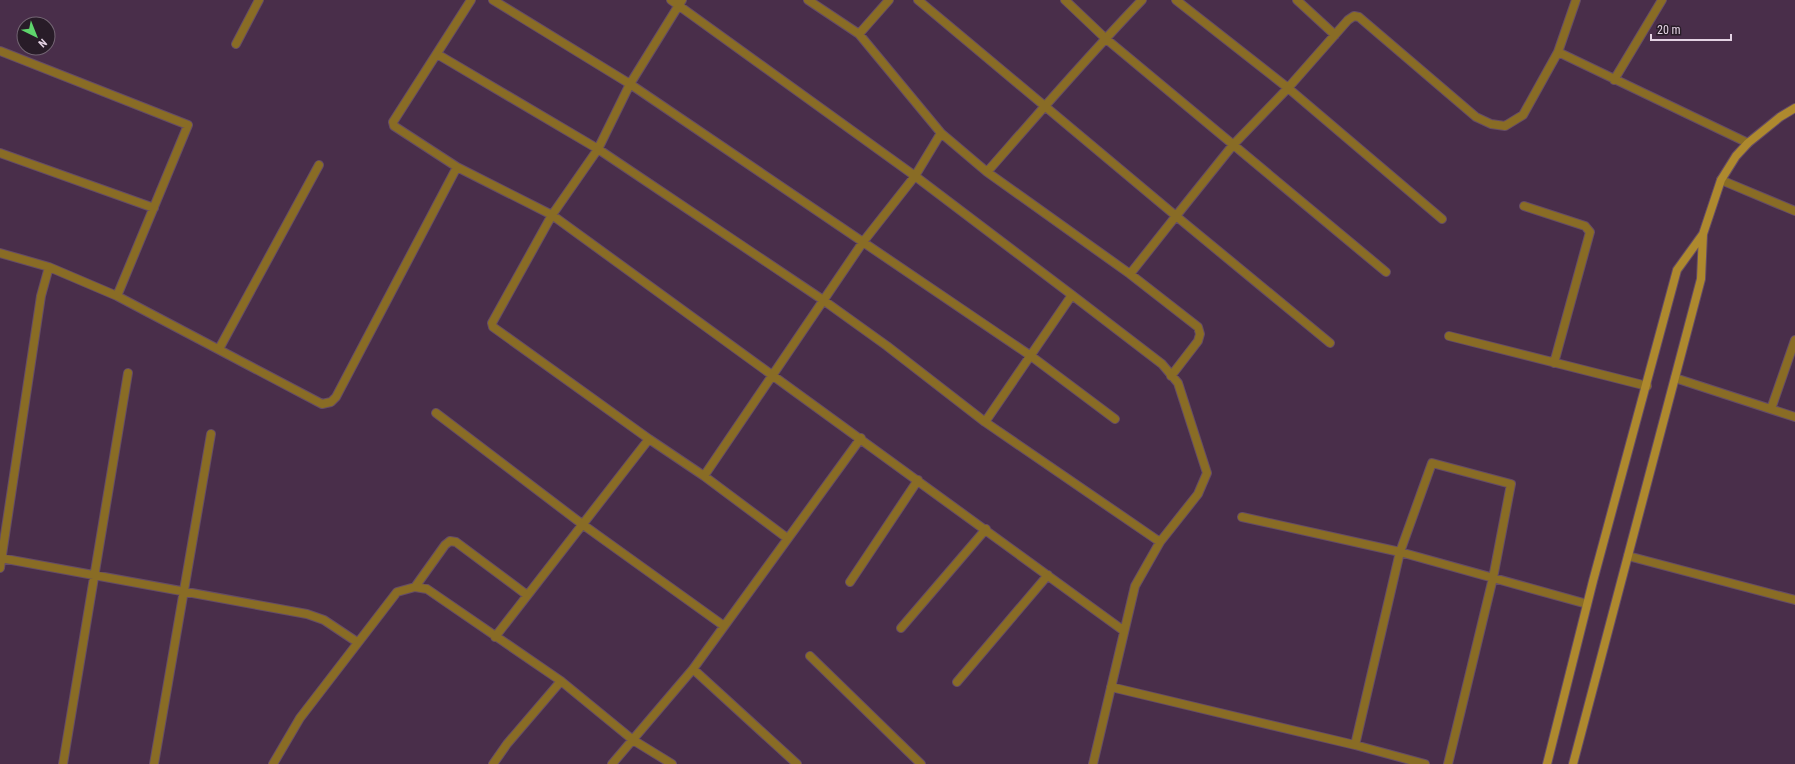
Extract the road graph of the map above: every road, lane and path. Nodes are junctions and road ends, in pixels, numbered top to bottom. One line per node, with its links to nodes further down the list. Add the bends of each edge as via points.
1 (259, 0): 18 (street)
2 (471, 0): 21 (street)
3 (493, 0): 23 (street)
4 (671, 0): 14 (street)
5 (808, 0): 15 (street)
6 (889, 0): 15 (street)
7 (918, 0): 25 (street)
8 (1066, 0): 17 (street)
9 (1142, 0): 17 (street)
10 (1176, 0): 24 (street)
11 (1297, 0): 16 (street)
12 (1576, 0): 20 (street)
13 (1662, 0): 22 (street)
14 (680, 3): 23 (street); 35 (street)
15 (859, 34): 27 (street)
16 (1335, 35): 20 (street, via 1348,20 1354,16 1359,17 1476,117 1491,124 1505,126 1522,115); 24 (street)
17 (1105, 38): 25 (street); 29 (street)
18 (236, 44)
19 (0, 51): 38 (street, via 188,125)
20 (1558, 52): 22 (street)
21 (437, 54): 30 (street); 33 (street, via 393,124)
22 (1614, 80): 28 (street)
23 (630, 84): 30 (street); 44 (street)
24 (1288, 88): 29 (street); 42 (street)
25 (1045, 107): 34 (street); 41 (street)
26 (1795, 108): 28 (street)
27 (941, 133): 34 (street); 35 (street)
28 (1748, 143): 36 (street, via 1736,156)
29 (1232, 145): 41 (street); 47 (street)
30 (598, 149): 40 (street); 51 (street)
31 (0, 153): 38 (street)
32 (319, 165): 55 (street)
33 (457, 167): 40 (street); 55 (street, via 336,397 331,402 322,404)
34 (987, 172): 48 (street)
35 (915, 176): 44 (street); 49 (street)
36 (1721, 180): 39 (street); 43 (street)
37 (1524, 206): 57 (street, via 1585,226 1590,232)
38 (154, 208): 50 (street)
39 (1795, 211)
40 (552, 215): 59 (street); 70 (street, via 492,323 493,326)
41 (1176, 216): 48 (street); 54 (street)
42 (1442, 219)
43 (1703, 234): 61 (street, via 1701,279); 62 (street, via 1677,270)
44 (862, 242): 51 (street); 56 (street)
45 (0, 253): 46 (street)
46 (49, 267): 50 (street); 80 (street, via 41,296)
47 (1386, 272)
48 (1130, 274): 60 (street, via 1198,327 1198,341)
49 (1072, 295): 56 (street); 60 (street, via 1162,364)
50 (117, 296): 55 (street)
51 (824, 300): 59 (street); 67 (street)
52 (1449, 336): 57 (street)
53 (1795, 340): 63 (street)
54 (1330, 343)
55 (220, 349)
56 (1031, 356): 66 (street); 67 (street)
57 (1554, 363): 62 (street)
58 (128, 373): 82 (street)
59 (771, 375): 69 (street); 71 (street)
60 (1171, 376): 77 (street, via 1178,383 1206,473 1198,494)
61 (1675, 378): 63 (street); 79 (street)
62 (1647, 386): 90 (street)
63 (1771, 409): 65 (street)
64 (436, 414): 74 (street)
65 (1795, 417)
66 (1115, 419)
67 (985, 422): 77 (street)
68 (211, 434): 87 (street)
69 (861, 438): 72 (street); 76 (street)
70 (649, 439): 71 (street); 74 (street)
71 (704, 476): 76 (street)
72 (918, 480): 75 (street); 85 (street)
73 (1242, 517): 78 (street)
74 (582, 524): 88 (street); 91 (street)
75 (986, 530): 83 (street); 92 (street)
76 (787, 538): 91 (street)
77 (1160, 542): 93 (street, via 1135,586)
78 (1400, 552): 84 (street); 84 (street, via 1432,463 1511,484); 102 (street)
79 (1628, 556): 89 (street); 115 (street)
80 (1, 558): 81 (street); 82 (street)
81 (0, 568)
82 (95, 575): 87 (street); 103 (street)
83 (1048, 575): 93 (street); 99 (street)
84 (1493, 578): 90 (street); 113 (street)
85 (850, 582)
86 (415, 587): 88 (street, via 450,541 456,542); 94 (street, via 427,589); 95 (street, via 397,592)
87 (183, 590): 95 (street, via 307,614 324,620); 104 (street)
88 (527, 595): 94 (street)
89 (1795, 600)
90 (1587, 604): 114 (street)
91 (724, 626): 97 (street)
92 (901, 628)
93 (1124, 631): 100 (street)
94 (495, 637): 98 (street)
95 (357, 642): 105 (street, via 300,718)
96 (810, 656): 110 (street)
97 (693, 669): 101 (street); 109 (street)
98 (561, 681): 101 (street); 106 (street)
99 (957, 682)
100 (1111, 687): 102 (street); 111 (street)
101 (632, 740): 107 (street); 108 (street)
102 (1355, 745): 112 (street)
103 (63, 764)
104 (154, 764)
105 (273, 764)
106 (493, 764)
107 (612, 764)
108 (672, 764)
109 (797, 764)
110 (921, 764)
111 (1093, 764)
112 (1425, 764)
113 (1448, 764)
114 (1547, 764)
115 (1573, 764)

